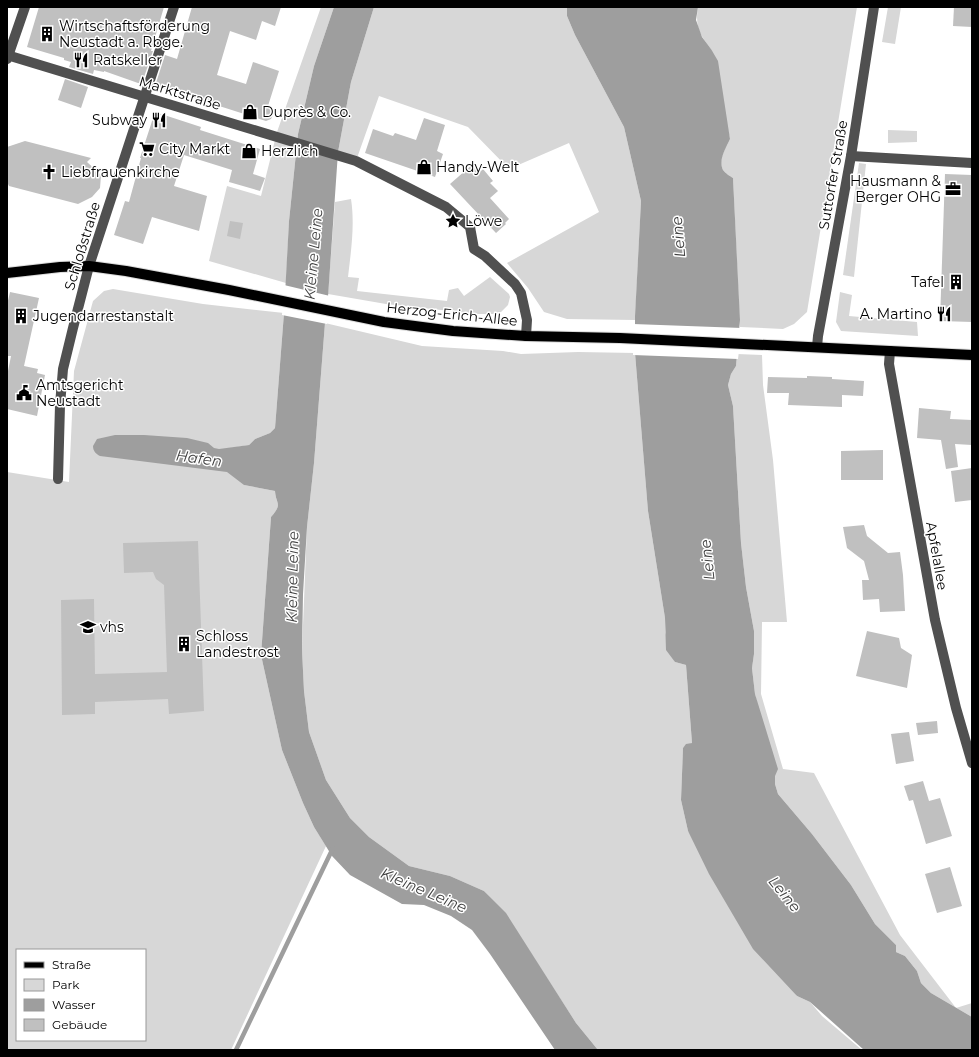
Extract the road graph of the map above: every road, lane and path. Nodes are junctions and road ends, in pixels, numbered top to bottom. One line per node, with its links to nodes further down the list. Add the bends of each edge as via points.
1 (25, 7): 4 (street)
2 (174, 7): 5 (street, Schloßstraße)
3 (874, 7): 6 (street, Suttorfer Straße)
4 (7, 57): 5 (street, Marktstraße)
5 (144, 97): 8 (street, Schloßstraße); 10 (street, Marktstraße, via 345,158 446,206 470,227 474,249 515,284 521,293 527,320)
6 (851, 156): 7 (street); 11 (street, Suttorfer Straße)
7 (972, 163)
8 (89, 266): 9 (main road, Herzog-Erich-Allee, via 53,267); 10 (main road, Herzog-Erich-Allee, via 229,290 384,322 453,331); 14 (street, Schloßstraße, via 63,369)
9 (7, 274)
10 (526, 336): 11 (main road, Herzog-Erich-Allee)
11 (818, 347): 12 (main road, Herzog-Erich-Allee)
12 (890, 351): 13 (main road, Herzog-Erich-Allee); 15 (street, Apfelallee, via 889,364 934,620)
13 (972, 355)
14 (58, 479)
15 (972, 763)

